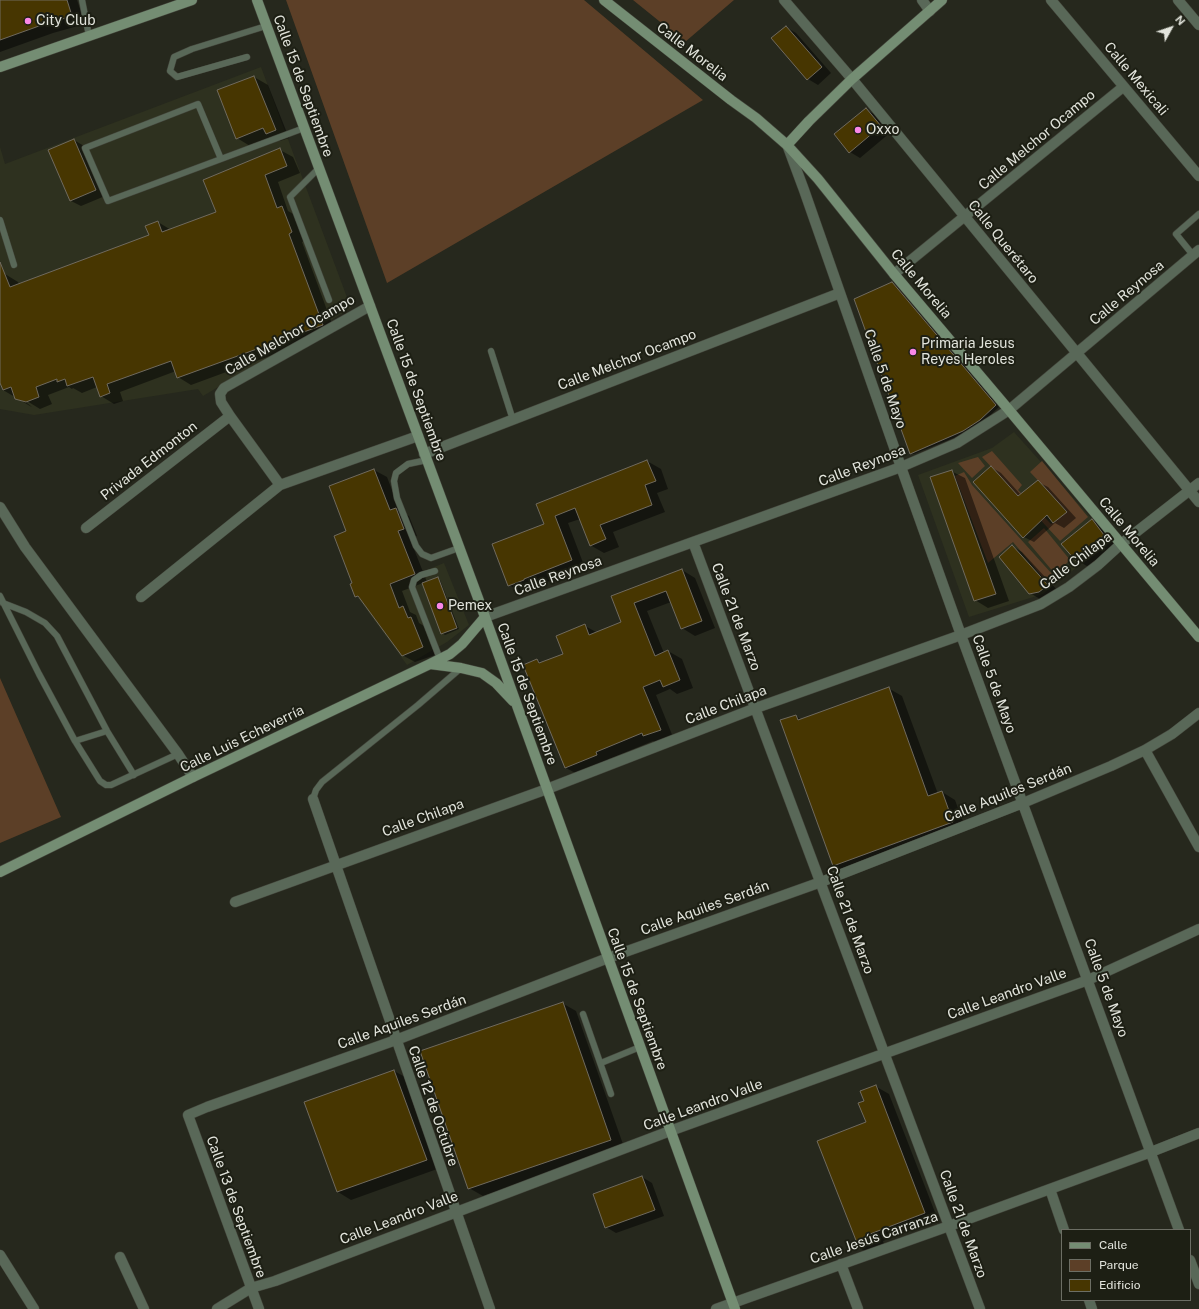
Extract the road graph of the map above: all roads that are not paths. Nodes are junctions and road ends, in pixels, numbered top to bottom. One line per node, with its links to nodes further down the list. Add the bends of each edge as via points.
1 (82, 0): 13 (lane)
2 (192, 0): 13 (street)
3 (257, 0): 12 (street, Calle 15 de Septiembre)
4 (604, 0): 19 (street, Calle Morelia)
5 (784, 0): 16 (street, Calle Querétaro)
6 (922, 0): 10 (street)
7 (942, 0): 10 (street)
8 (1051, 0): 17 (street, Calle Mexicali)
9 (1178, 0): 11 (street)
10 (930, 10): 16 (street)
11 (1199, 25)
12 (266, 26): 14 (lane, via 174,57 170,71 177,77); 18 (street, Calle 15 de Septiembre)
13 (89, 36): 15 (street)
14 (247, 57)
15 (0, 67)
16 (852, 79): 19 (street); 24 (street, Calle Querétaro)
17 (1123, 87): 22 (street, Calle Mexicali); 24 (street, Calle Melchor Ocampo)
18 (304, 128): 20 (lane); 21 (street, Calle 15 de Septiembre)
19 (787, 145): 28 (street, Calle Morelia, via 818,179); 29 (street, Calle 5 de Mayo)
20 (221, 159): 20 (lane, via 108,202 85,148 198,104)
21 (319, 168): 30 (lane, via 290,197); 31 (street, Calle 15 de Septiembre)
22 (1199, 176)
23 (1199, 214): 26 (lane, via 1176,234)
24 (965, 217): 28 (street, Calle Melchor Ocampo); 33 (street, Calle Querétaro)
25 (0, 220): 27 (lane)
26 (1196, 252): 33 (street, Calle Reynosa)
27 (14, 265)
28 (894, 274): 34 (street, Calle Morelia)
29 (840, 293): 36 (street, Calle Melchor Ocampo); 39 (street, Calle 5 de Mayo)
30 (328, 300)
31 (370, 306): 35 (street, Calle Melchor Ocampo, via 224,388 220,394 221,402); 37 (street, Calle 15 de Septiembre)
32 (491, 351): 36 (lane)
33 (1077, 354): 34 (street, Calle Reynosa); 42 (street, Calle Querétaro)
34 (1009, 410): 39 (street, Calle Reynosa, via 957,443); 47 (street, Calle Morelia)
35 (230, 416): 41 (street); 45 (street, Privada Edmonton)
36 (513, 420): 38 (street, Calle Melchor Ocampo)
37 (418, 436): 38 (street, Calle 15 de Septiembre); 41 (street)
38 (425, 457): 48 (street, Calle 15 de Septiembre); 48 (lane, via 408,464 396,473 394,481 397,498 416,546 422,554 431,558)
39 (901, 467): 46 (street, Calle Reynosa); 54 (street, Calle 5 de Mayo)
40 (1199, 483): 42 (street, Calle Chilapa)
41 (280, 485): 51 (street)
42 (1189, 491): 43 (street, Calle Querétaro); 47 (street, Calle Chilapa)
43 (1199, 502)
44 (1, 510): 65 (street)
45 (86, 528)
46 (693, 542): 53 (street, Calle Reynosa); 60 (street, Calle 21 de Marzo)
47 (1121, 544): 54 (street, Calle Chilapa, via 1069,587 1041,604); 55 (street, Calle Morelia)
48 (459, 548): 53 (street, Calle 15 de Septiembre)
49 (435, 571): 56 (lane, via 414,580 412,587)
50 (0, 596): 52 (lane)
51 (141, 597)
52 (3, 603): 62 (lane, via 33,615 57,636); 63 (lane)
53 (485, 617): 56 (street, Calle Luis Echeverría, via 462,644); 59 (street, Calle 15 de Septiembre)
54 (961, 635): 60 (street, Calle Chilapa); 70 (street, Calle 5 de Mayo)
55 (1199, 637)
56 (440, 659): 57 (street, Calle Luis Echeverría)
57 (430, 664): 58 (street); 67 (street, Calle Luis Echeverría)
58 (461, 668): 59 (street, via 482,673 496,683); 69 (lane, via 322,782)
59 (516, 704): 68 (street, Calle 15 de Septiembre)
60 (756, 708): 68 (street, Calle Chilapa); 74 (street, Calle 21 de Marzo)
61 (1199, 713): 64 (street, Calle Aquiles Serdán, via 1172,734)
62 (107, 731): 63 (lane); 66 (lane)
63 (75, 741): 66 (lane, via 100,781 106,785)
64 (1145, 750): 70 (street, Calle Aquiles Serdán); 71 (street)
65 (178, 754): 66 (lane); 67 (street)
66 (134, 774)
67 (193, 777): 73 (street, Calle Luis Echeverría)
68 (547, 788): 72 (street, Calle Chilapa); 77 (street, Calle 15 de Septiembre)
69 (313, 799): 72 (street, Calle 12 de Octubre)
70 (1023, 803): 74 (street, Calle Aquiles Serdán); 78 (street, Calle 5 de Mayo)
71 (1199, 846)
72 (335, 865): 75 (street, Calle Chilapa); 80 (street, Calle 12 de Octubre)
73 (0, 872)
74 (821, 882): 77 (street, Calle Aquiles Serdán); 82 (street, Calle 21 de Marzo)
75 (235, 902)
76 (1199, 929): 78 (street, Calle Leandro Valle)
77 (608, 958): 80 (street, Calle Aquiles Serdán); 81 (street, Calle 15 de Septiembre)
78 (1088, 980): 82 (street, Calle Leandro Valle); 88 (street, Calle 5 de Mayo)
79 (583, 1014): 83 (lane)
80 (396, 1040): 85 (street, Calle Aquiles Serdán); 90 (street, Calle 12 de Octubre)
81 (640, 1047): 83 (lane); 86 (street, Calle 15 de Septiembre)
82 (885, 1053): 86 (street, Calle Leandro Valle); 91 (street, Calle 21 de Marzo)
83 (601, 1064): 84 (lane)
84 (611, 1094)
85 (188, 1115): 99 (street, Calle 13 de Septiembre)
86 (670, 1131): 90 (street, Calle Leandro Valle); 100 (street, Calle 15 de Septiembre)
87 (1199, 1133): 88 (street, Calle Jesús Carranza)
88 (1151, 1152): 89 (street, Calle Jesús Carranza); 93 (street, Calle 5 de Mayo)
89 (1050, 1189): 91 (street, Calle Jesús Carranza); 92 (street)
90 (456, 1212): 99 (street, Calle Leandro Valle); 105 (street, Calle 12 de Octubre)
91 (949, 1226): 97 (street, Calle Jesús Carranza); 108 (street, Calle 21 de Marzo)
92 (1064, 1229)
93 (1179, 1229)
94 (0, 1255): 101 (street)
95 (120, 1258): 102 (street)
96 (1191, 1263): 98 (street)
97 (841, 1264): 100 (street, Calle Jesús Carranza); 107 (street)
98 (1199, 1284)
99 (251, 1288): 103 (street, Calle Leandro Valle); 104 (street, Calle 13 de Septiembre)
100 (734, 1306): 106 (street, Calle Jesús Carranza)
101 (34, 1309)
102 (144, 1309)
103 (217, 1309)
104 (259, 1309)
105 (490, 1309)
106 (716, 1309)
107 (858, 1309)
108 (980, 1309)

